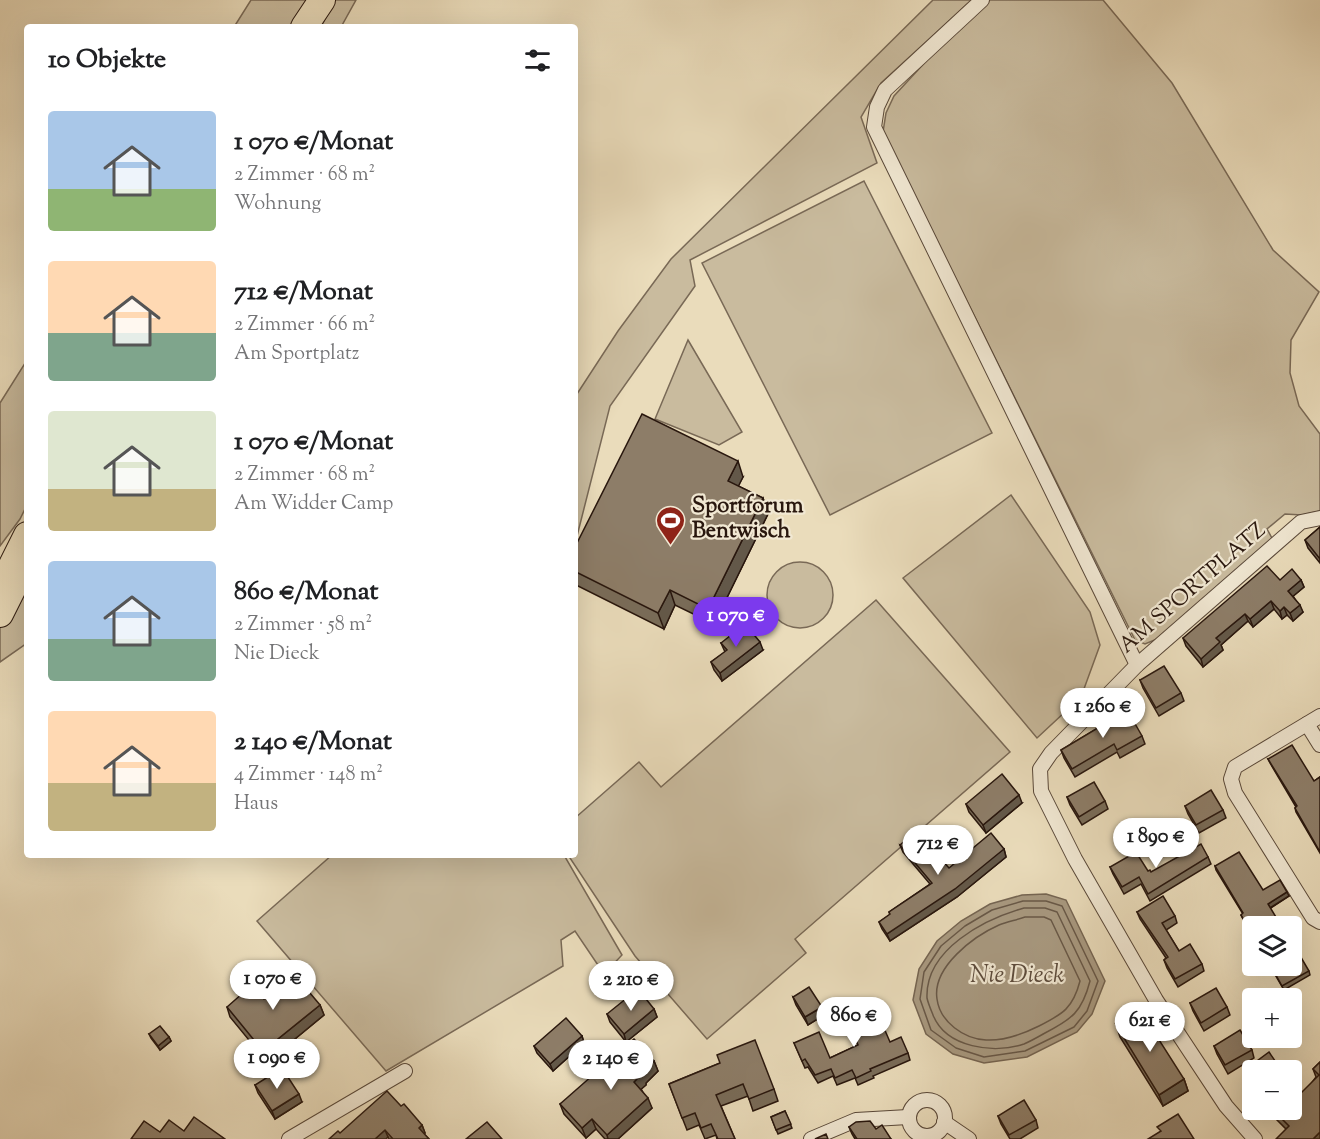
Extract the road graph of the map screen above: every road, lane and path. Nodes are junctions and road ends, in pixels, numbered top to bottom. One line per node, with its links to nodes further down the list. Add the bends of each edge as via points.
1 (324, 0): 3 (highway); 4 (highway)
2 (982, 0): 12 (street, via 885,90 874,127)
3 (306, 24)
4 (314, 24)
5 (1320, 518): 12 (street, AM SPORTPLATZ, via 1301,522)
6 (24, 547): 9 (highway)
7 (24, 549): 10 (highway)
8 (24, 550): 11 (highway)
9 (0, 559)
10 (0, 590)
11 (0, 614)
12 (1137, 665): 23 (street, AM SPORTPLATZ, via 1051,753 1040,769 1041,791 1156,1000 1226,1106)
13 (1320, 716): 14 (street)
14 (1307, 724): 15 (street); 16 (street, via 1235,767 1231,779 1235,793 1264,841 1312,918)
15 (1320, 745)
16 (1320, 922)
17 (405, 1071): 20 (street)
18 (908, 1117): 19 (street, via 909,1124 920,1135 928,1136 941,1129); 19 (street, via 914,1105 928,1100 941,1107); 21 (street, via 856,1120)
19 (944, 1122): 22 (street)
20 (289, 1139)
21 (811, 1139)
22 (969, 1139)
23 (1255, 1139)

